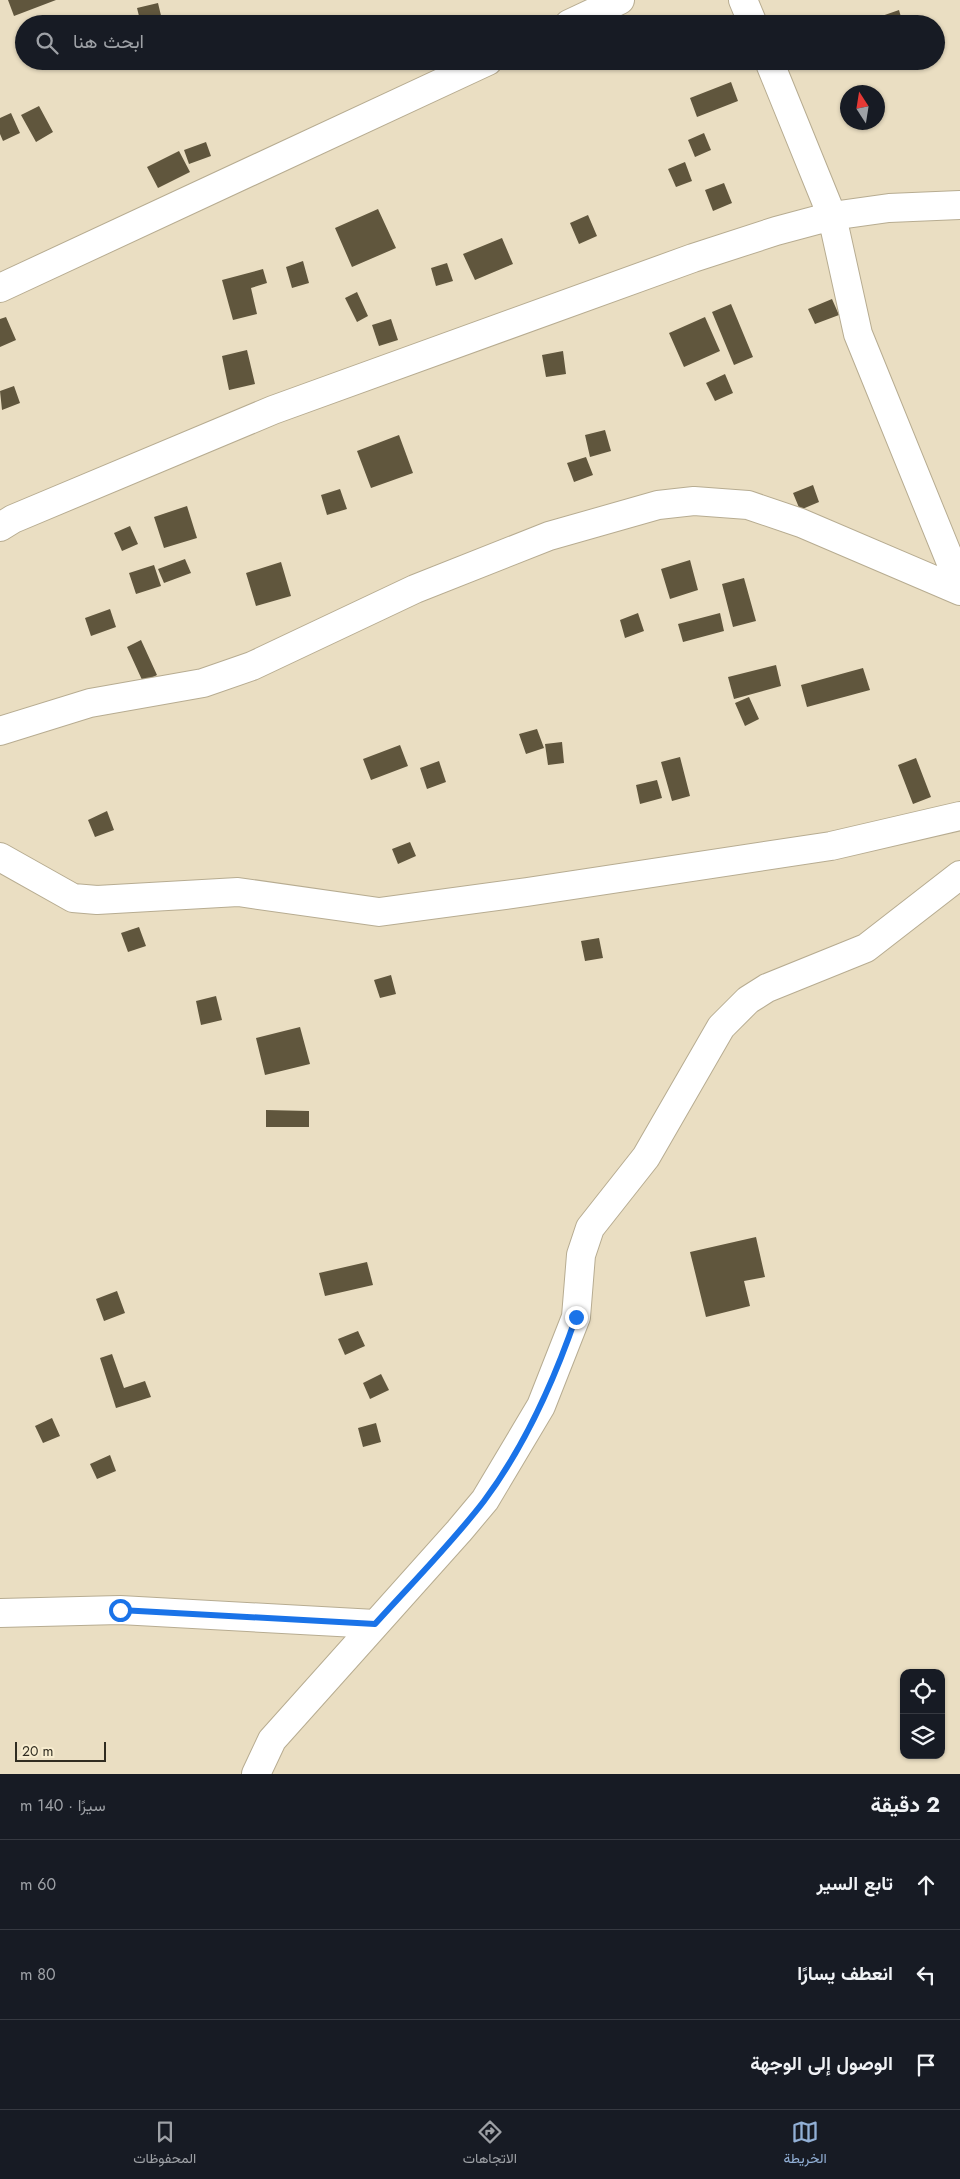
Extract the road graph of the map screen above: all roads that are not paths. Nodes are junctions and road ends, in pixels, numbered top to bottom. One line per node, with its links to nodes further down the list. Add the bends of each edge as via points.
1 (620, 0): 3 (street)
2 (743, 0): 4 (street)
3 (588, 15)
4 (749, 15)
5 (469, 70): 9 (street)
6 (772, 70): 8 (street)
7 (960, 205): 8 (street, via 889,208)
8 (832, 216): 10 (street, via 776,230 693,258 292,403); 11 (street, via 858,334)
9 (0, 288)
10 (0, 527)
11 (960, 585)
12 (960, 591): 13 (street, via 801,523 748,505 694,501 658,505 549,536 415,589 252,666 203,683 90,703)
13 (0, 731)
14 (960, 816): 15 (street, via 831,846 379,912 238,892 97,900 73,898)
15 (0, 857)
16 (960, 875): 18 (street, via 866,948 768,988 748,1000 721,1027 646,1157 590,1228 581,1255 576,1317 541,1406 505,1469 459,1532)
17 (0, 1613): 18 (street, via 120,1610)
18 (375, 1624): 19 (street, via 272,1740)
19 (256, 1774)

